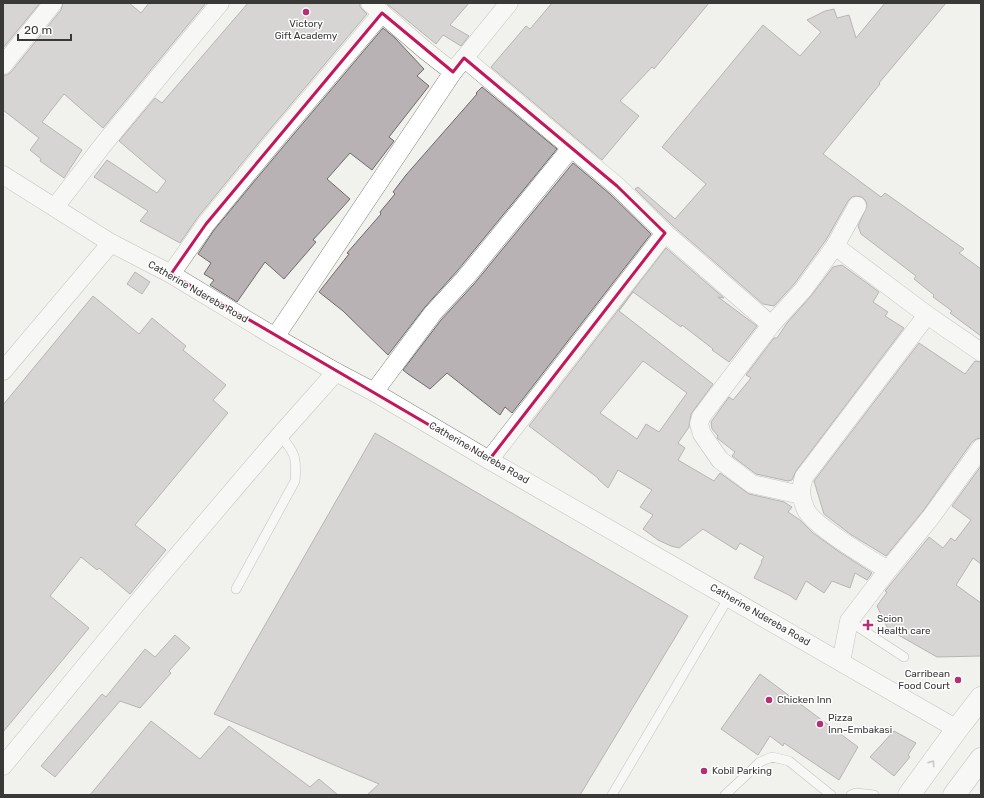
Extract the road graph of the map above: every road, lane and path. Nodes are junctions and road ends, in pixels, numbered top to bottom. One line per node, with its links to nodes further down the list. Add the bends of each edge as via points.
1 (53, 3): 6 (street)
2 (220, 3): 11 (street)
3 (509, 3): 5 (street)
4 (376, 8): 7 (street); 15 (street, via 206,224)
5 (464, 58): 7 (street); 8 (street)
6 (3, 65)
7 (453, 72): 18 (street)
8 (571, 148): 12 (street, via 617,186); 22 (street, via 466,277 433,313)
9 (3, 175): 11 (street, Catherine Ndereba Road)
10 (857, 206): 14 (street)
11 (55, 207): 13 (street, Catherine Ndereba Road)
12 (665, 233): 17 (street); 25 (street)
13 (111, 243): 15 (street, Catherine Ndereba Road); 20 (street)
14 (835, 246): 16 (street); 17 (street, via 803,290)
15 (171, 274): 18 (street, Catherine Ndereba Road)
16 (927, 315): 19 (street); 26 (street, via 804,477)
17 (771, 325): 26 (street, via 701,417 699,424 706,440 720,460 752,484)
18 (275, 337): 21 (street, Catherine Ndereba Road)
19 (981, 352)
20 (3, 371)
21 (336, 372): 22 (street, Catherine Ndereba Road); 23 (street)
22 (374, 392): 25 (street, Catherine Ndereba Road)
23 (280, 435): 28 (lane, via 294,456 295,481); 36 (street)
24 (981, 448): 27 (street, via 935,512)
25 (488, 460): 29 (street, Catherine Ndereba Road)
26 (801, 495): 27 (street, via 807,511 819,523 860,554)
27 (888, 570): 30 (street)
28 (236, 589)
29 (728, 597): 32 (street, Catherine Ndereba Road); 37 (lane)
30 (849, 621): 31 (lane); 32 (street)
31 (904, 657)
32 (841, 662): 34 (street, Catherine Ndereba Road)
33 (981, 698): 34 (main road)
34 (956, 728): 42 (main road, one-way to 34)
35 (981, 759): 43 (main road)
36 (3, 766)
37 (612, 795)
38 (725, 795): 39 (lane, via 760,762 772,757 789,761)
39 (831, 795)
40 (851, 795): 41 (lane)
41 (874, 795)
42 (909, 795)
43 (954, 795)

